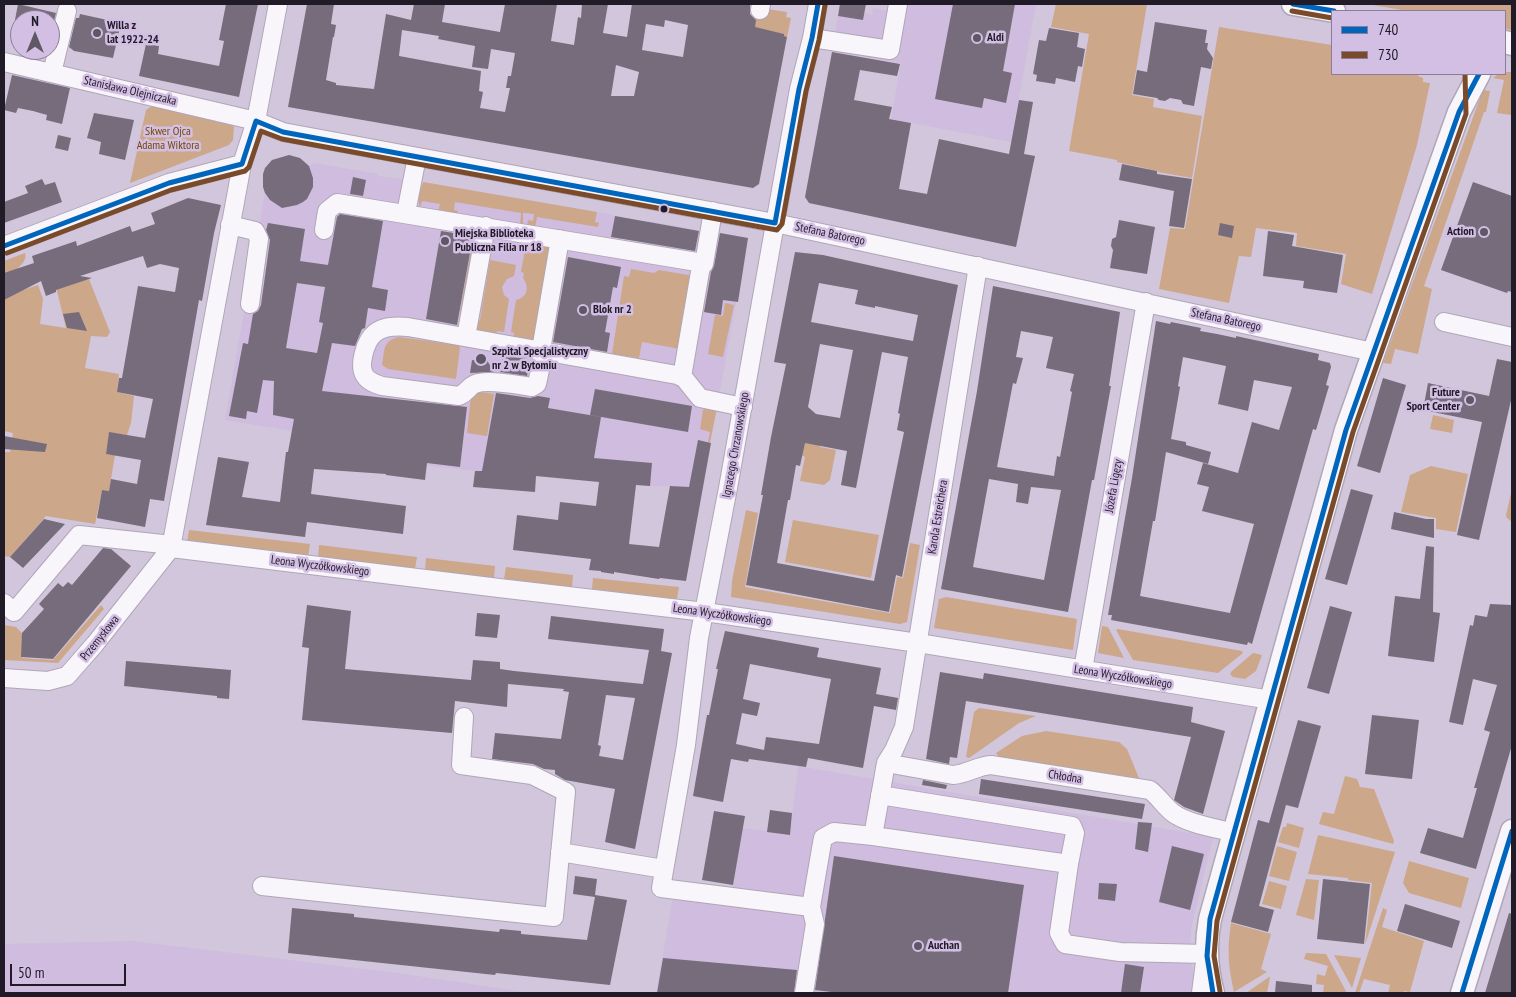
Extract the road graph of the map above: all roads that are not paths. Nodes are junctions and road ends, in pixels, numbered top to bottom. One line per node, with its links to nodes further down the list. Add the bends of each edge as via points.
1 (278, 4): 13 (street)
2 (818, 4): 7 (street, Ignacego Chrzanowskiego)
3 (898, 4): 7 (street, via 890,50)
4 (1292, 4): 5 (main road)
5 (1331, 10)
6 (67, 11): 9 (street)
7 (812, 38): 18 (street, Ignacego Chrzanowskiego, via 799,89)
8 (4, 62): 9 (street, Stanisława Olejniczaka)
9 (52, 73): 13 (street, Stanisława Olejniczaka)
10 (1458, 75): 12 (main road)
11 (1478, 75): 12 (main road)
12 (1459, 112): 32 (main road)
13 (256, 121): 14 (street, Stefana Batorego, via 283,132); 15 (street)
14 (417, 157): 16 (street, Stefana Batorego); 17 (street)
15 (242, 164): 19 (street); 23 (street, via 169,184)
16 (709, 210): 18 (street, Stefana Batorego); 24 (street, via 704,264)
17 (406, 213): 20 (street); 21 (street, via 337,203 327,211)
18 (775, 223): 25 (street, Stefana Batorego); 34 (street, Ignacego Chrzanowskiego)
19 (230, 225): 27 (street, via 255,231 259,239); 35 (street)
20 (486, 226): 22 (street); 29 (street)
21 (324, 230)
22 (560, 239): 24 (street); 31 (street)
23 (4, 246)
24 (699, 264): 33 (street)
25 (978, 266): 26 (street, Stefana Batorego); 38 (street, Karola Estreichera)
26 (1146, 302): 32 (street, Stefana Batorego); 39 (street, Józefa Ligęzy)
27 (250, 304)
28 (1444, 322): 30 (street)
29 (466, 337): 31 (street); 31 (street, via 393,326 373,334 362,369 373,383 382,386 459,396 481,382 532,387 537,384)
30 (1512, 337)
31 (542, 351): 33 (street)
32 (1373, 352): 41 (main road, via 1334,472)
33 (682, 377): 34 (street, via 700,398)
34 (743, 407): 37 (street, Ignacego Chrzanowskiego)
35 (172, 546): 36 (street, Leona Wyczółkowskiego, via 79,535 14,612); 37 (street, Leona Wyczółkowskiego); 40 (street, Przemysłowa, via 67,676 48,681)
36 (4, 602)
37 (705, 612): 38 (street, Leona Wyczółkowskiego); 50 (street, Ignacego Chrzanowskiego)
38 (918, 643): 39 (street, Leona Wyczółkowskiego); 43 (street, Karola Estreichera, via 904,727)
39 (1083, 670): 41 (street, Leona Wyczółkowskiego)
40 (4, 678)
41 (1271, 700): 46 (main road)
42 (464, 717): 48 (street, via 461,765 532,775 566,792)
43 (886, 763): 44 (street, Karola Estreichera); 46 (street, Chłodna, via 953,775 991,765 1150,790 1172,813)
44 (880, 795): 47 (street, Karola Estreichera); 49 (street, via 1072,826 1075,833)
45 (1512, 831): 57 (main road)
46 (1234, 833): 53 (main road, via 1210,919)
47 (873, 836): 49 (street); 52 (street, via 834,832 823,838)
48 (560, 852): 50 (street); 51 (street, via 554,916)
49 (1069, 864): 53 (street, via 1060,932 1065,944 1120,952)
50 (664, 869): 52 (street, Ignacego Chrzanowskiego, via 661,888)
51 (262, 886)
52 (811, 907): 54 (street, via 815,924)
53 (1206, 954): 55 (street); 56 (main road)
54 (804, 993)
55 (1201, 993)
56 (1212, 993)
57 (1462, 993)

